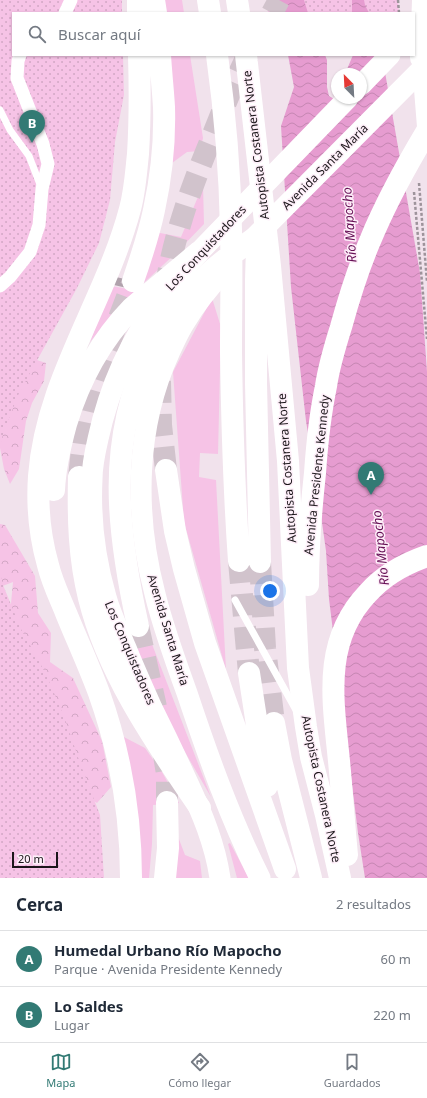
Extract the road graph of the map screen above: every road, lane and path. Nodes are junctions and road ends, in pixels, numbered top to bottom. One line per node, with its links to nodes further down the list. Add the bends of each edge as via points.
1 (71, 0): 9 (street)
2 (138, 0): 10 (highway)
3 (154, 0): 11 (highway)
4 (208, 0): 12 (highway)
5 (237, 0): 13 (highway)
6 (398, 0): 14 (path)
7 (416, 0): 23 (main road)
8 (423, 0): 23 (highway)
9 (65, 12)
10 (138, 12)
11 (156, 12)
12 (210, 12)
13 (239, 12)
14 (399, 12)
15 (427, 17): 16 (main road)
16 (415, 29)
17 (20, 56): 29 (street, via 17,78 44,144 48,164)
18 (139, 56): 44 (highway, via 140,126 136,183 131,207 116,253 55,400 47,426 39,476 41,526 48,565)
19 (160, 56): 34 (highway, via 164,107 162,160 154,209)
20 (217, 56): 40 (highway, via 230,189 233,461)
21 (246, 56): 28 (highway, Autopista Costanera Norte)
22 (389, 56): 24 (main road)
23 (424, 61): 27 (main road); 31 (main road, Avenida Santa María)
24 (367, 79)
25 (342, 104): 32 (main road, Los Conquistadores)
26 (0, 110): 29 (lane, via 10,130 29,156)
27 (427, 132): 50 (highway, Avenida Presidente Kennedy, via 389,198 356,275 335,347 319,428 308,557 308,607)
28 (260, 172): 41 (highway, via 256,280 256,397); 47 (highway, Autopista Costanera Norte, via 288,461 296,638)
29 (42, 189): 35 (street, via 39,225 30,252)
30 (414, 189): 36 (path)
31 (253, 238): 33 (highway)
32 (202, 250): 44 (highway, via 141,301 108,336 78,389 61,440 55,476 56,548 69,610); 49 (main road, Los Conquistadores, via 170,285 131,346 101,424 92,478 95,544 112,615 140,683)
33 (211, 278): 43 (highway, via 194,288 159,331 139,374 126,417 120,466 121,518 124,555); 54 (main road, Avenida Santa María, via 184,323 158,381 143,456 142,519 154,593 169,641 208,756 242,842)
34 (134, 281)
35 (0, 286)
36 (427, 339)
37 (166, 470): 45 (highway, via 175,531 206,643 285,870 266,783)
38 (79, 477): 49 (highway, via 82,562 96,623 114,667 144,722)
39 (427, 556): 57 (highway, via 406,565 377,584 353,611 339,643 335,666 334,708)
40 (239, 561)
41 (260, 562)
42 (235, 600): 47 (lane)
43 (138, 626)
44 (80, 646): 52 (highway, via 104,709 115,748 128,820)
45 (249, 673)
46 (274, 723): 55 (highway)
47 (306, 727): 50 (highway, Autopista Costanera Norte)
48 (167, 802): 53 (highway, via 168,848)
49 (200, 808): 51 (main road, Los Conquistadores, via 212,840)
50 (326, 816): 56 (highway, Autopista Costanera Norte)
51 (220, 876)
52 (131, 878)
53 (165, 878)
54 (260, 878)
55 (311, 878)
56 (340, 878)
57 (349, 878)

